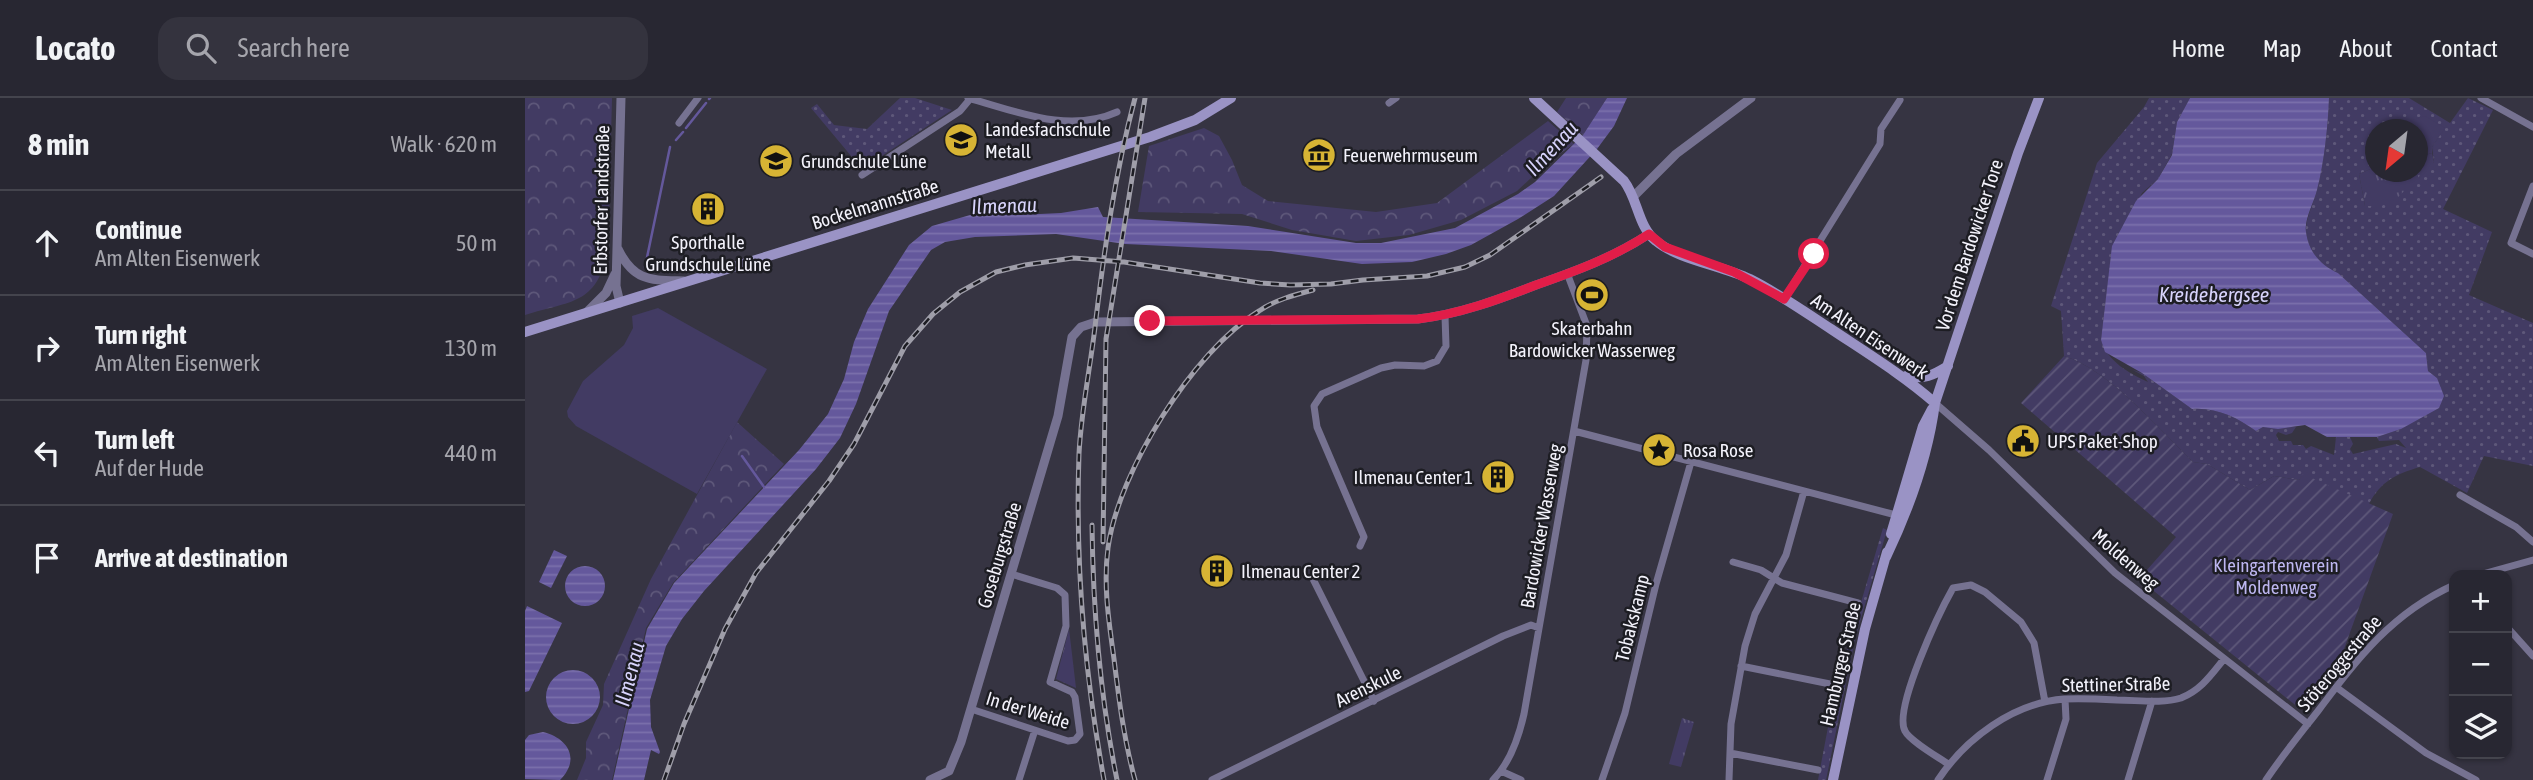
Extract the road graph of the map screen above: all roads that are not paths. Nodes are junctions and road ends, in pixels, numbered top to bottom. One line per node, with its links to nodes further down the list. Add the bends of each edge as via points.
1 (621, 98): 20 (street, Erbstorfer Landstraße)
2 (698, 98): 14 (street)
3 (969, 98): 11 (street); 16 (street, via 960,111)
4 (1231, 98): 24 (main road, Bockelmannstraße, via 1195,120 1150,137)
5 (1396, 98): 12 (street)
6 (1534, 98): 18 (main road, via 1605,162)
7 (1751, 98): 18 (street, via 1677,154)
8 (2039, 98): 30 (main road, Vor dem Bardowicker Tore)
9 (2481, 98): 15 (street)
10 (1900, 100): 25 (street, Am Alten Eisenwerk, via 1881,129 1879,144)
11 (996, 102): 13 (street, via 1042,118 1073,122)
12 (1389, 103)
13 (1117, 112)
14 (678, 123)
15 (2533, 127)
16 (862, 175)
17 (2533, 186): 21 (street, via 2511,243)
18 (1635, 196): 19 (main road)
19 (1649, 234): 23 (street, via 1611,257); 25 (main road, Am Alten Eisenwerk, via 1665,247 1734,272)
20 (617, 248): 22 (street, Erbstorfer Landstraße); 24 (street, via 639,276)
21 (2533, 254)
22 (617, 269): 26 (street, Erbstorfer Landstraße); 27 (street, via 606,293)
23 (1567, 273): 28 (street); 33 (street, Bardowicker Wasserweg, via 1588,336)
24 (686, 281): 26 (main road, Bockelmannstraße)
25 (1784, 299): 31 (main road, Am Alten Eisenwerk)
26 (620, 303): 27 (main road, Bockelmannstraße)
27 (586, 313): 29 (main road, Bockelmannstraße)
28 (1445, 316): 39 (street, via 1446,346 1437,361 1381,368 1322,394 1314,406 1317,427 1364,537); 44 (street, Goseburgstraße, via 1096,321 1081,327 1072,337 1058,416)
29 (525, 332)
30 (1948, 366): 31 (main road, via 1927,377); 32 (main road, Vor dem Bardowicker Tore)
31 (1901, 375): 32 (main road, Am Alten Eisenwerk)
32 (1935, 403): 37 (main road, Vor dem Bardowicker Tore, via 1923,426); 40 (main road, Vor dem Bardowicker Tore, via 1905,518); 52 (street, Moldenweg, via 2115,572)
33 (1574, 431): 34 (street); 49 (street, Bardowicker Wasserweg)
34 (1691, 462): 35 (street); 73 (street, Tobakskamp)
35 (1804, 491): 37 (street); 46 (street, via 1792,540)
36 (2460, 495): 38 (street)
37 (1896, 515): 40 (main road, Vor dem Bardowicker Tore)
38 (2533, 542)
39 (1360, 546)
40 (1886, 557): 75 (main road, Hamburger Straße, via 1865,629)
41 (2533, 560): 43 (street)
42 (1733, 562): 46 (street, via 1761,569)
43 (2498, 570)
44 (1011, 574): 60 (street, Goseburgstraße); 62 (street, In der Weide, via 1057,588 1065,595 1066,626 1050,682 1075,696 1080,734 1068,741)
45 (1312, 577): 57 (street)
46 (1774, 578): 48 (street); 53 (street, via 1755,614)
47 (2449, 588): 55 (street, Stöteroggestraße, via 2386,628)
48 (1858, 603)
49 (1539, 628): 57 (street, Arenskule, via 1531,625 1503,636); 66 (street, Bardowicker Wasserweg, via 1522,721)
50 (2512, 633): 51 (street)
51 (2533, 656)
52 (2224, 659): 58 (street, Stettiner Straße, via 2194,692); 61 (street, Moldenweg)
53 (1741, 666): 54 (street); 63 (street)
54 (1835, 685)
55 (2336, 687): 61 (street, Stöteroggestraße); 79 (street, via 2417,747)
56 (2066, 699): 58 (street, Stettiner Straße); 59 (street, Stettiner Straße); 77 (street, via 2066,719)
57 (1374, 701): 70 (street, Arenskule)
58 (2152, 701): 78 (street)
59 (2045, 702): 64 (street, Stettiner Straße, via 2005,717 1971,740); 64 (street, via 2035,643 2021,622 1971,585 1953,588 1926,640 1903,723 1905,733)
60 (971, 709): 62 (street, In der Weide); 68 (street, Goseburgstraße, via 949,771)
61 (2308, 724): 67 (street, Stöteroggestraße)
62 (1035, 730): 69 (street)
63 (1730, 753): 65 (street); 74 (street)
64 (1948, 764): 76 (street, Stettiner Straße)
65 (1818, 769)
66 (1501, 771): 71 (street, Bardowicker Wasserweg); 72 (street)
67 (2269, 779)
68 (930, 780)
69 (1019, 780)
70 (1212, 780)
71 (1493, 780)
72 (1521, 780)
73 (1602, 780)
74 (1729, 780)
75 (1833, 780)
76 (1938, 780)
77 (2047, 780)
78 (2128, 780)
79 (2476, 780)

